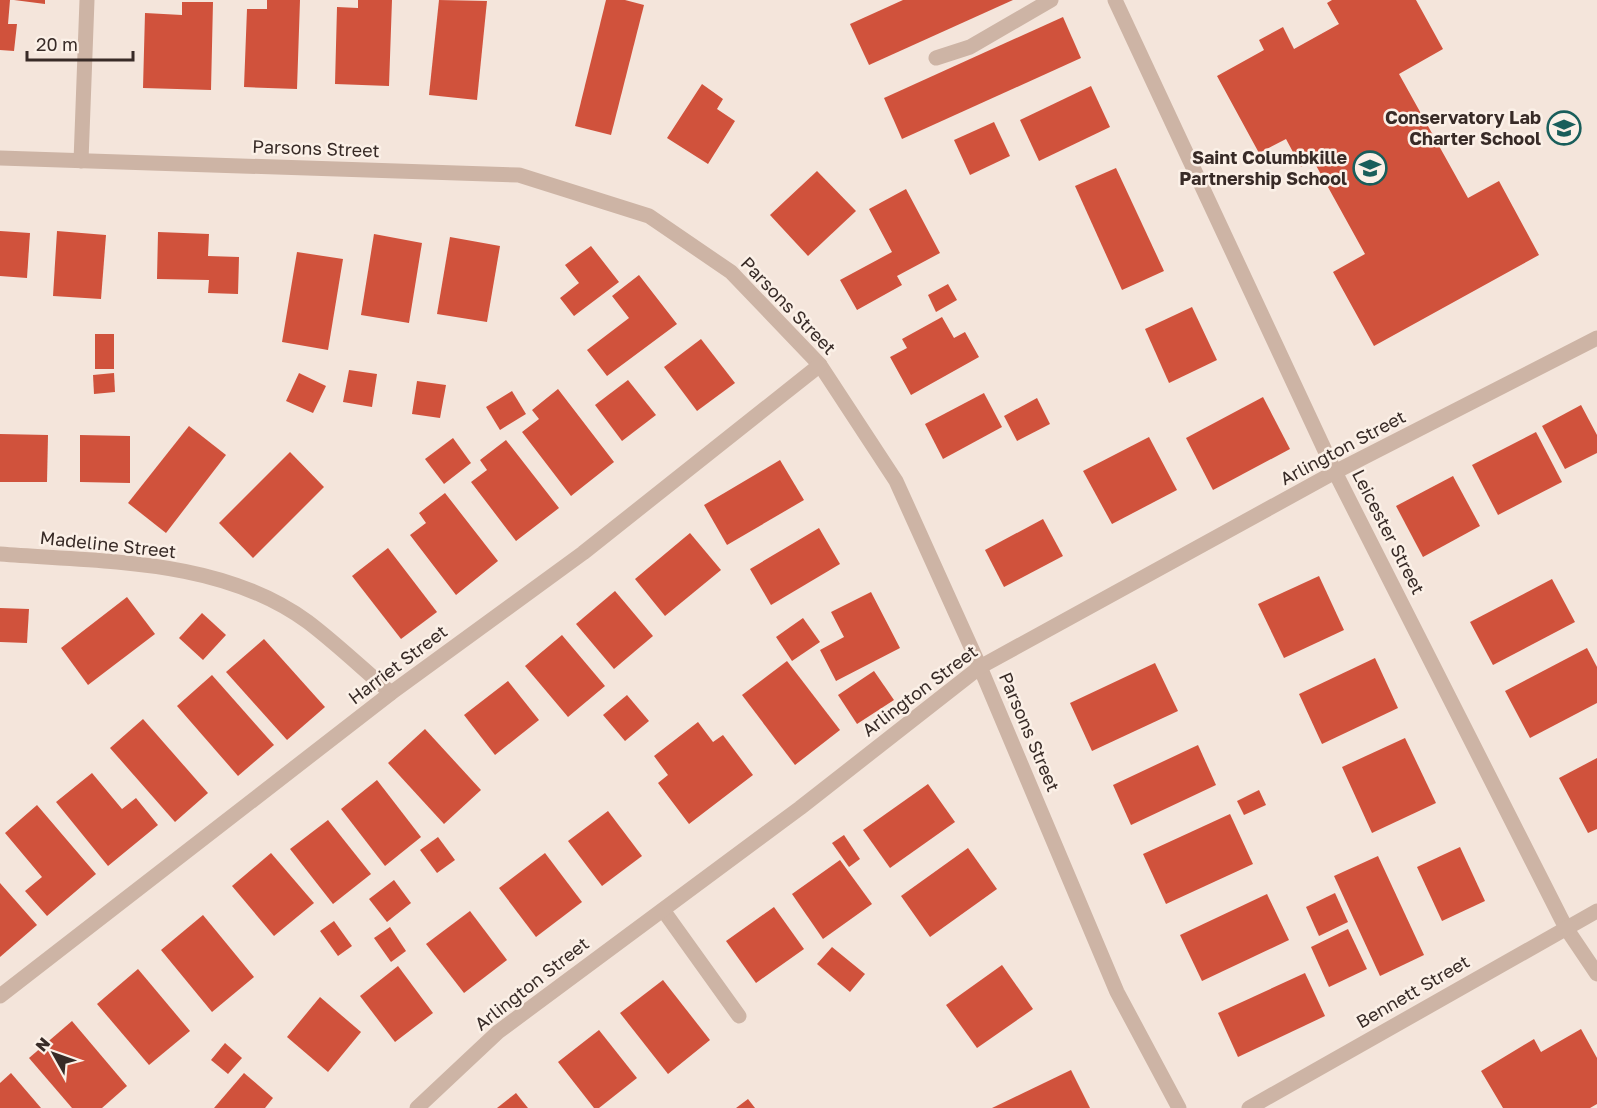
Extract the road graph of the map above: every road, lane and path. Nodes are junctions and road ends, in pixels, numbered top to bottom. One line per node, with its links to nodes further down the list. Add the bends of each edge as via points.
1 (87, 0): 6 (street)
2 (1051, 0): 4 (street, via 970,47)
3 (1115, 0): 9 (street, Leicester Street)
4 (936, 58)
5 (0, 158): 6 (street, Parsons Street)
6 (81, 161): 8 (street, Parsons Street, via 519,175 649,216 731,273)
7 (1597, 338): 9 (street, Arlington Street)
8 (820, 365): 11 (street, Parsons Street, via 896,481); 12 (street, Harriet Street, via 583,553)
9 (1335, 472): 11 (street, Arlington Street); 15 (street, Leicester Street)
10 (0, 554): 12 (street, Madeline Street, via 159,566 247,589 307,621)
11 (980, 667): 13 (street, Arlington Street); 20 (street, Parsons Street, via 1117,992)
12 (392, 693): 17 (street, Harriet Street)
13 (663, 910): 18 (street); 19 (street, Arlington Street, via 498,1032)
14 (1597, 911): 15 (street, Bennett Street)
15 (1566, 928): 16 (street, Leicester Street); 21 (street, Bennett Street)
16 (1597, 974)
17 (0, 996)
18 (738, 1016)
19 (417, 1108)
20 (1179, 1108)
21 (1249, 1108)

